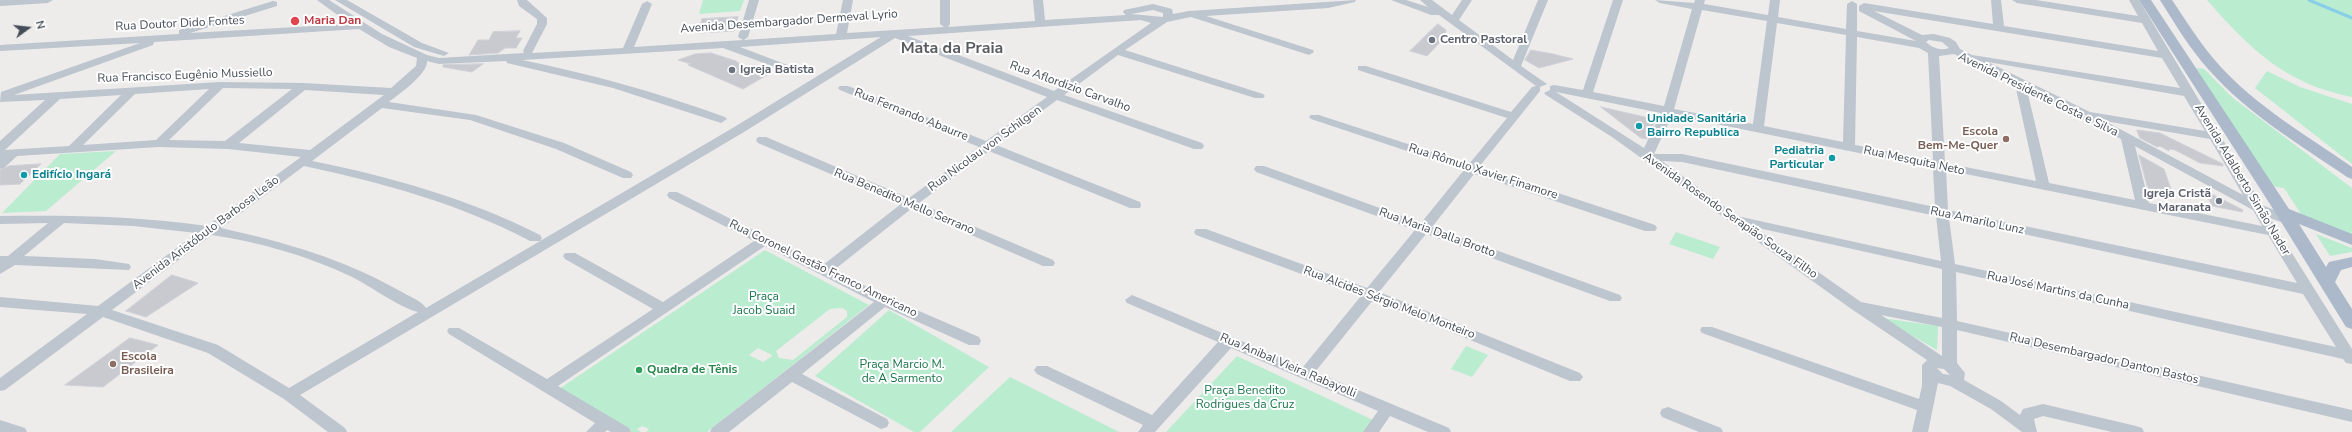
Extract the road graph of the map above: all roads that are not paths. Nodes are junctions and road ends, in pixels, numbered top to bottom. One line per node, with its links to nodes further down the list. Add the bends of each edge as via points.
1 (48, 0): 26 (street)
2 (322, 0): 41 (street)
3 (340, 0): 57 (street)
4 (522, 0): 53 (street, via 542,18)
5 (754, 0): 49 (street)
6 (848, 0): 43 (street)
7 (945, 0): 40 (street)
8 (1038, 0): 37 (street)
9 (1332, 0): 10 (street); 27 (street)
10 (1351, 0): 11 (street); 33 (street, via 1328,5)
11 (1355, 0)
12 (1396, 0): 39 (street, Avenida Rosendo Serapião Souza Filho)
13 (1425, 0): 39 (street, Avenida Rosendo Serapião Souza Filho)
14 (1467, 0): 39 (street)
15 (1543, 0): 62 (street)
16 (1618, 0): 74 (street)
17 (1660, 0): 28 (street)
18 (1775, 0): 36 (street)
19 (1996, 0): 42 (street)
20 (2017, 0): 38 (street)
21 (2134, 0): 38 (street, Avenida Adalberto Simão Nader)
22 (2145, 0): 119 (main road, Avenida Adalberto Simão Nader)
23 (2166, 0): 110 (main road, via 2183,28 2222,76 2260,108)
24 (259, 1): 35 (street)
25 (1851, 1): 31 (street); 45 (street); 48 (street)
26 (0, 3)
27 (1234, 3): 34 (street)
28 (1700, 3): 36 (street); 83 (street)
29 (273, 4): 35 (street)
30 (647, 4): 51 (street)
31 (1864, 6): 42 (street); 48 (street)
32 (1144, 12): 34 (street, Rua Nicolau von Schilgen); 34 (street, Avenida Desembargador Dermeval Lyrio); 37 (street, Avenida Desembargador Dermeval Lyrio); 52 (street, Rua Nicolau von Schilgen)
33 (1189, 14): 34 (street); 54 (street)
34 (1165, 15)
35 (215, 19): 46 (street); 47 (street)
36 (1772, 20): 45 (street); 88 (street)
37 (1035, 21): 40 (street, Avenida Desembargador Dermeval Lyrio); 44 (street, Avenida Desembargador Dermeval Lyrio)
38 (2147, 21): 56 (street, Avenida Adalberto Simão Nader)
39 (1453, 22): 62 (street, Avenida Rosendo Serapião Souza Filho)
40 (945, 24): 43 (street, Avenida Desembargador Dermeval Lyrio)
41 (362, 26): 46 (street, Rua Doutor Dido Fontes); 58 (street)
42 (1999, 28): 56 (street)
43 (842, 33): 44 (street, Avenida Desembargador Dermeval Lyrio); 49 (street, Avenida Desembargador Dermeval Lyrio)
44 (891, 33): 77 (street, Rua Aflordizio Carvalho); 167 (street, via 733,133)
45 (1852, 34): 48 (street); 97 (street)
46 (165, 38): 47 (street, Rua Doutor Dido Fontes); 76 (street)
47 (148, 39): 50 (street, Rua Doutor Dido Fontes); 69 (street)
48 (1926, 43): 55 (street); 55 (street, via 1944,39 1953,44); 106 (street)
49 (742, 44): 51 (street, Avenida Desembargador Dermeval Lyrio); 51 (street, Avenida Desembargador Dermeval Lyrio); 63 (street)
50 (0, 48)
51 (628, 48): 53 (street, Avenida Desembargador Dermeval Lyrio)
52 (1116, 51): 77 (street, Rua Nicolau von Schilgen); 78 (street)
53 (532, 52): 57 (street, Avenida Desembargador Dermeval Lyrio); 59 (street, Avenida Desembargador Dermeval Lyrio); 61 (street)
54 (1309, 52)
55 (1958, 54): 66 (street, Avenida Presidente Costa e Silva); 73 (street)
56 (2165, 55): 73 (street, Avenida Adalberto Simão Nader)
57 (438, 57): 58 (street); 59 (street, Avenida Desembargador Dermeval Lyrio); 64 (street, Avenida Aristóbulo Barbosa Leão)
58 (422, 58): 64 (street, Avenida Aristóbulo Barbosa Leão, via 422,66)
59 (495, 58): 61 (street)
60 (1362, 68): 85 (street)
61 (555, 70): 87 (street, via 616,84)
62 (1518, 70): 71 (street, Avenida Rosendo Serapião Souza Filho)
63 (794, 71)
64 (411, 78): 72 (street, Avenida Aristóbulo Barbosa Leão)
65 (220, 85): 67 (street, Rua Francisco Eugênio Mussiello); 70 (street, Rua Francisco Eugênio Mussiello); 92 (street)
66 (2020, 85): 80 (street); 81 (street, Avenida Presidente Costa e Silva); 84 (street, Avenida Presidente Costa e Silva)
67 (303, 86): 72 (street, Rua Francisco Eugênio Mussiello); 93 (street)
68 (844, 88): 94 (street, Rua Fernando Abaurre)
69 (0, 89)
70 (132, 90): 75 (street, Rua Francisco Eugênio Mussiello); 98 (street)
71 (1543, 90): 74 (street, Rua Mesquita Neto); 85 (street); 102 (street, Avenida Rosendo Serapião Souza Filho, via 1572,105)
72 (395, 92): 82 (street, Avenida Aristóbulo Barbosa Leão)
73 (2189, 93): 89 (street, Avenida Adalberto Simão Nader)
74 (1587, 94): 83 (street, Rua Mesquita Neto)
75 (57, 95): 79 (street, Rua Francisco Eugênio Mussiello); 96 (street)
76 (0, 96)
77 (1056, 96): 94 (street, Rua Nicolau von Schilgen); 95 (street, Rua Aflordizio Carvalho)
78 (1259, 96)
79 (0, 99)
80 (2024, 99): 81 (street); 112 (street)
81 (2046, 99): 90 (street, Avenida Presidente Costa e Silva)
82 (380, 104): 101 (street, Avenida Aristóbulo Barbosa Leão); 111 (street, via 472,118 560,146)
83 (1668, 111): 88 (street, Rua Mesquita Neto); 102 (street)
84 (2082, 114): 89 (street); 90 (street, Avenida Presidente Costa e Silva)
85 (1513, 116): 108 (street)
86 (1315, 117): 108 (street, Rua Rômulo Xavier Finamore)
87 (720, 119)
88 (1758, 130): 97 (street, Rua Mesquita Neto)
89 (2216, 136): 114 (street, Avenida Adalberto Simão Nader)
90 (2127, 138): 114 (street, Avenida Presidente Costa e Silva); 117 (street)
91 (762, 140): 115 (street, Rua Benedito Mello Serrano)
92 (159, 143): 93 (street); 98 (street)
93 (228, 145): 101 (street)
94 (990, 146): 115 (street, Rua Nicolau von Schilgen); 116 (street, Rua Fernando Abaurre)
95 (1198, 146)
96 (0, 148)
97 (1849, 148): 106 (street, Rua Mesquita Neto)
98 (72, 149): 99 (street)
99 (14, 153): 100 (street); 105 (street)
100 (0, 154)
101 (312, 154): 104 (street, Avenida Aristóbulo Barbosa Leão)
102 (1646, 157): 103 (street, Rua Amarilo Lunz); 107 (street, Avenida Rosendo Serapião Souza Filho)
103 (1682, 158): 107 (street); 118 (street, Rua Amarilo Lunz)
104 (301, 162): 126 (street, Avenida Aristóbulo Barbosa Leão); 130 (street, via 437,194 511,224)
105 (0, 165)
106 (1940, 166): 112 (street, Rua Mesquita Neto); 118 (street)
107 (1662, 167): 121 (street, Avenida Rosendo Serapião Souza Filho)
108 (1470, 168): 124 (street); 125 (street, Rua Rômulo Xavier Finamore)
109 (1260, 169): 124 (street, Rua Maria Dalla Brotto)
110 (2352, 174)
111 (627, 175)
112 (2044, 187): 117 (street, Rua Mesquita Neto)
113 (673, 195): 131 (street, Rua Coronel Gastão Franco Americano)
114 (2254, 202): 119 (street, Avenida Presidente Costa e Silva); 128 (street, Avenida Adalberto Simão Nader)
115 (909, 204): 136 (street, Rua Benedito Mello Serrano); 140 (street, Rua Nicolau von Schilgen)
116 (1134, 204)
117 (2143, 206): 128 (street, Rua Mesquita Neto)
118 (1942, 214): 138 (street); 142 (street, Rua Amarilo Lunz)
119 (2286, 216): 132 (main road); 141 (main road, Avenida Adalberto Simão Nader)
120 (62, 218): 122 (street); 126 (street, via 149,221); 134 (street)
121 (1734, 219): 123 (street, Rua José Martins da Cunha); 129 (street, Avenida Rosendo Serapião Souza Filho)
122 (0, 220)
123 (1767, 226): 129 (street); 138 (street, Rua José Martins da Cunha)
124 (1424, 228): 143 (street); 144 (street, Rua Maria Dalla Brotto)
125 (1650, 228)
126 (210, 229): 149 (street, via 302,252 348,270); 152 (street, Avenida Aristóbulo Barbosa Leão)
127 (1201, 232): 143 (street, Rua Alcides Sérgio Melo Monteiro)
128 (2274, 232): 142 (street, Avenida Adalberto Simão Nader)
129 (1753, 233): 148 (street, Avenida Rosendo Serapião Souza Filho)
130 (535, 238)
131 (765, 240): 140 (street, Rua Coronel Gastão Franco Americano); 150 (street)
132 (2352, 240)
133 (570, 256): 150 (street)
134 (7, 260): 137 (street); 139 (street)
135 (2352, 262): 141 (main road, via 2335,266)
136 (1048, 264)
137 (124, 267)
138 (1949, 268): 154 (street); 159 (street, Rua José Martins da Cunha)
139 (0, 270)
140 (824, 271): 146 (street, Rua Coronel Gastão Franco Americano)
141 (2329, 287): 151 (main road); 153 (main road, Avenida Adalberto Simão Nader)
142 (2308, 290): 159 (street, Avenida Adalberto Simão Nader)
143 (1370, 294): 161 (street); 164 (street, Rua Alcides Sérgio Melo Monteiro)
144 (1615, 298)
145 (1132, 300): 157 (street, Rua Anibal Vieira Rabayolli)
146 (884, 301): 158 (street, Rua Coronel Gastão Franco Americano); 163 (street)
147 (0, 302): 152 (street)
148 (1854, 305): 154 (street, Rua Desembargador Danton Bastos); 162 (street, Avenida Rosendo Serapião Souza Filho, via 1888,328)
149 (419, 308)
150 (663, 308): 166 (street)
151 (2352, 308)
152 (100, 311): 165 (street, Avenida Aristóbulo Barbosa Leão); 167 (street, via 213,349)
153 (2352, 323)
154 (1950, 324): 162 (street); 171 (street, Rua Desembargador Danton Bastos)
155 (454, 330): 166 (street)
156 (1707, 330): 168 (street)
157 (1229, 340): 161 (street, Rua Anibal Vieira Rabayolli); 175 (street)
158 (974, 341)
159 (2350, 358)
160 (1042, 370): 175 (street)
161 (1306, 373): 169 (street, Rua Anibal Vieira Rabayolli)
162 (1941, 373): 168 (street); 176 (street, Avenida Rosendo Serapião Souza Filho)
163 (792, 375): 173 (street); 181 (street)
164 (1575, 377)
165 (0, 386)
166 (548, 386): 172 (street)
167 (289, 395): 178 (street)
168 (1925, 406): 185 (street)
169 (1387, 409): 182 (street); 183 (street, Rua Anibal Vieira Rabayolli)
170 (1668, 413): 184 (street)
171 (2352, 416)
172 (607, 422): 179 (street); 180 (street)
173 (881, 422)
174 (0, 426): 177 (street)
175 (1150, 428)
176 (2031, 430): 186 (street, via 2026,419 2029,413 2043,410)
177 (19, 432)
178 (339, 432)
179 (594, 432)
180 (623, 432)
181 (718, 432)
182 (1371, 432)
183 (1443, 432)
184 (1715, 432)
185 (1920, 432)
186 (2136, 432)

